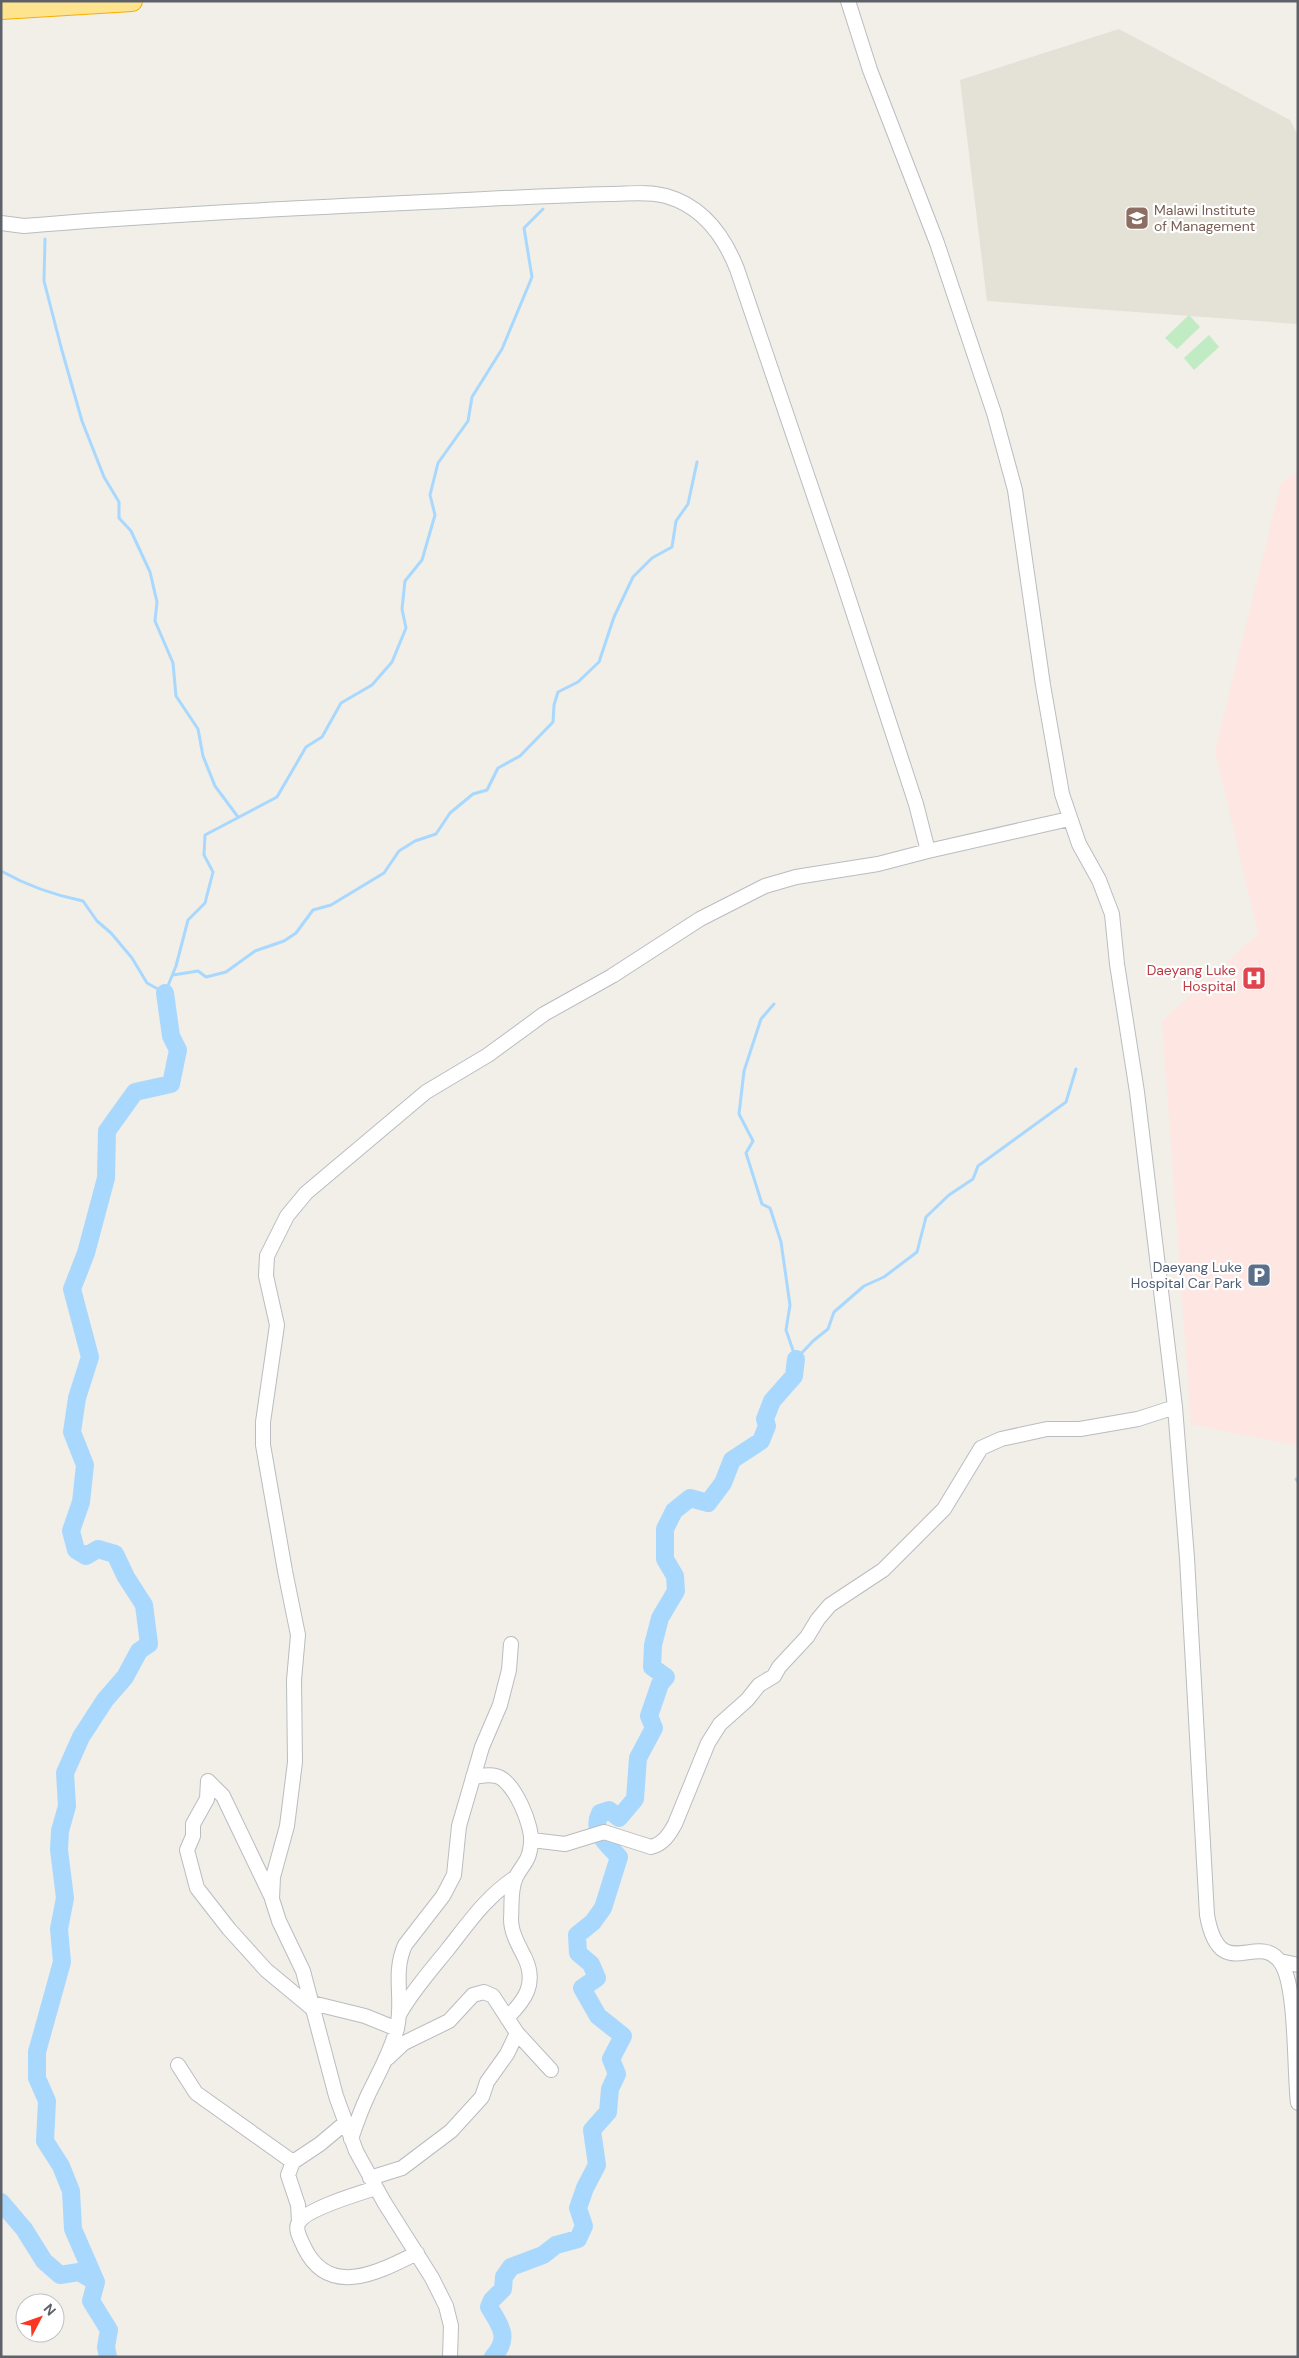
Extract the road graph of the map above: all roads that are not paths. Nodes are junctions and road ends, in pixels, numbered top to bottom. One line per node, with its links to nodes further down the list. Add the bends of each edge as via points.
1 (132, 1): 3 (highway)
2 (848, 1): 6 (street, via 873,80 937,243 994,413 1015,490 1046,702)
3 (107, 2): 4 (highway)
4 (1, 9)
5 (1, 223): 7 (street, via 24,226 218,212 652,193 693,209 716,229 732,255 843,581 916,804)
6 (1069, 819): 7 (street); 8 (street, via 1112,914)
7 (928, 851): 13 (street, via 765,886 700,919 612,976 544,1014 488,1056 426,1092 306,1193 287,1216 266,1264 277,1326 263,1422 263,1445 298,1635 294,1680 295,1762 287,1826 273,1878)
8 (1175, 1407): 11 (street, via 1138,1419 1080,1429 1047,1429 1001,1438 981,1448 944,1509 883,1570 830,1605 774,1676 759,1685 720,1724 708,1743 675,1824 658,1846 651,1847 604,1832 565,1844); 14 (street, via 1210,1932 1214,1942 1226,1952 1262,1952)
9 (511, 1644): 10 (street, via 509,1670 500,1705 488,1729)
10 (473, 1777): 11 (street, via 497,1776 506,1781 522,1809); 17 (street, via 459,1826 450,1888 400,1956 397,1977)
11 (532, 1840): 12 (street, via 530,1854)
12 (516, 1877): 17 (street, via 496,1891 468,1921); 19 (street, via 511,1923 526,1959 528,1992)
13 (272, 1899): 16 (street, via 279,1921 298,1957); 16 (street, via 223,1796 208,1781 207,1799 193,1824 193,1836 187,1850 197,1888 228,1929 266,1970)
14 (1280, 1961): 15 (street); 18 (street)
15 (1298, 1965)
16 (313, 2006): 20 (street, via 365,2016); 26 (street)
17 (399, 2013): 20 (street)
18 (1295, 2013): 25 (street)
19 (507, 2018): 21 (street); 22 (street, via 493,1996 484,1992 473,1995 449,2021 404,2043)
20 (397, 2029): 22 (street)
21 (517, 2033): 24 (street); 29 (street, via 487,2082 482,2097 451,2131 402,2168)
22 (385, 2061): 27 (street, via 367,2096)
23 (178, 2065): 28 (street, via 196,2092)
24 (551, 2070)
25 (1298, 2102)
26 (345, 2123): 27 (street); 28 (street)
27 (351, 2139): 29 (street)
28 (293, 2162): 30 (street, via 288,2175 298,2205)
29 (373, 2183): 30 (street); 31 (street)
30 (299, 2221): 31 (street, via 300,2239 311,2262 317,2268 343,2277 357,2277 384,2269)
31 (416, 2253): 32 (street, via 446,2306 451,2326)
32 (450, 2357)

